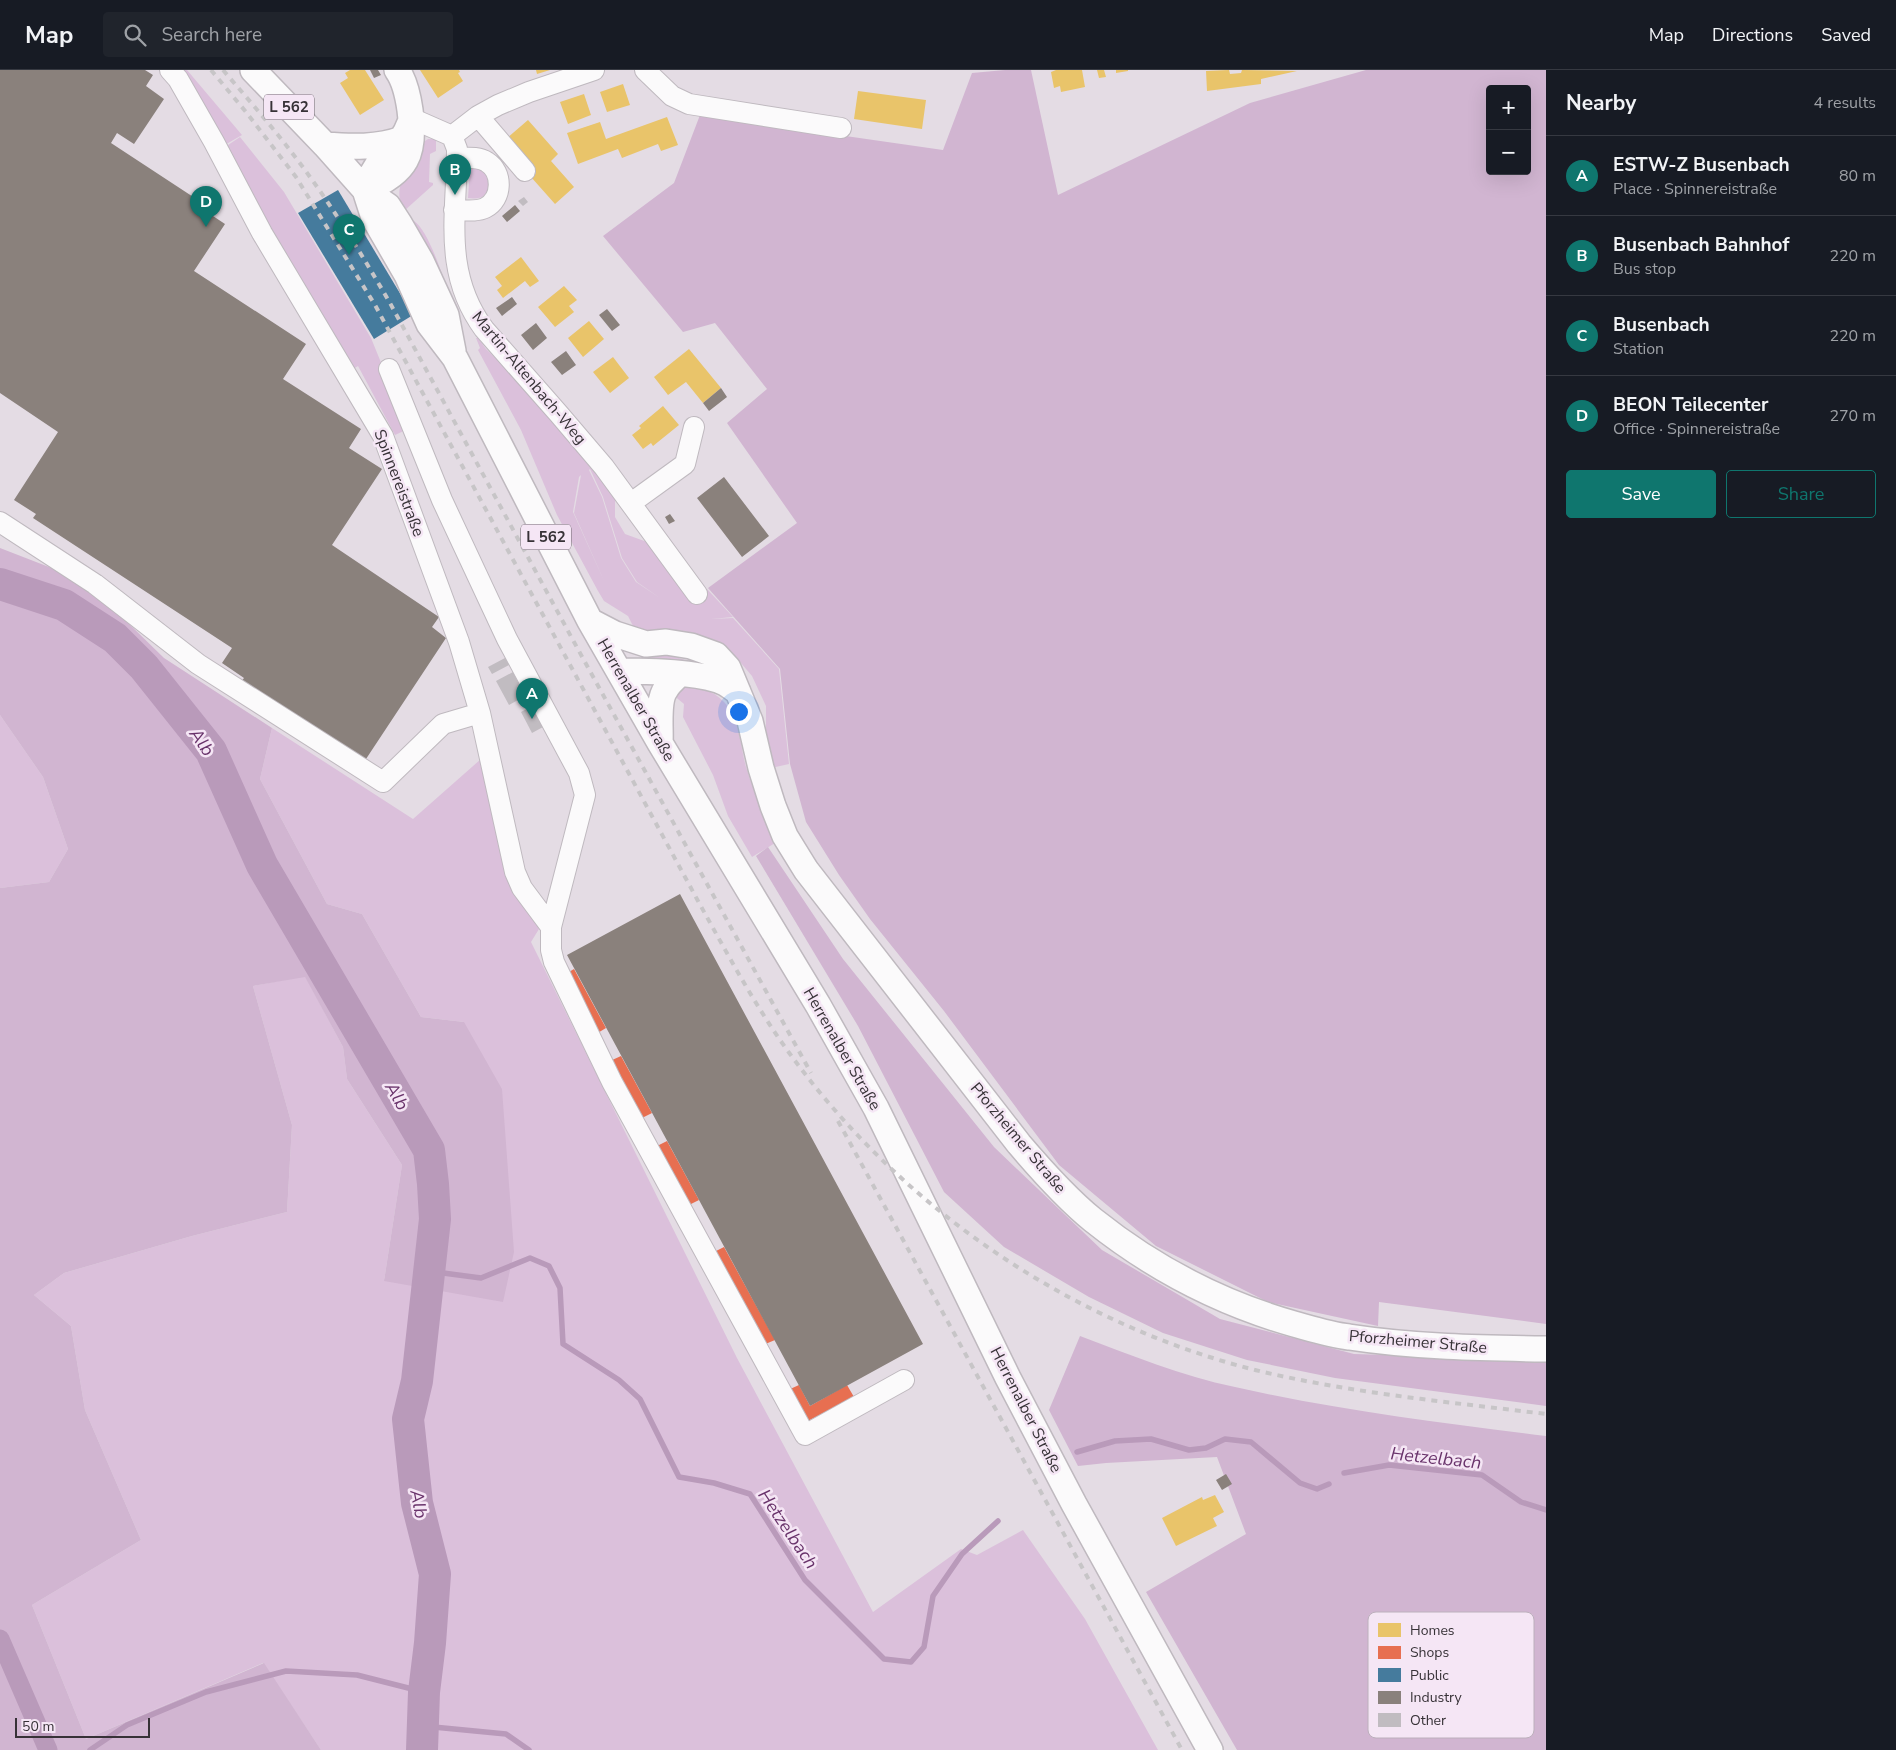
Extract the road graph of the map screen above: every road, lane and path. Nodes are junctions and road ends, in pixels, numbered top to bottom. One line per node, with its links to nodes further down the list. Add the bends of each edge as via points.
1 (170, 70): 25 (street, Spinnereistraße, via 383,436 459,642)
2 (253, 70): 10 (main road, L 562)
3 (397, 70): 8 (main road, via 408,96)
4 (594, 70): 6 (street, via 529,92)
5 (645, 70): 7 (street, via 672,96 689,104)
6 (478, 116): 9 (street); 12 (street)
7 (842, 128)
8 (407, 129): 9 (street); 10 (main road, via 383,145); 13 (main road, via 370,175)
9 (452, 136): 11 (street, Martin-Altenbach-Weg)
10 (325, 145): 13 (main road, L 562)
11 (457, 158): 14 (street, Martin-Altenbach-Weg); 14 (street, via 486,162 496,172 499,185 496,198 487,207)
12 (525, 171)
13 (365, 190): 20 (main road, Herrenalber Straße / L 562, via 388,206 421,261 446,315 455,358)
14 (454, 210): 17 (street, Martin-Altenbach-Weg, via 455,260 474,316 598,460)
15 (389, 370): 27 (street, via 442,500 507,639 578,773 586,795)
16 (694, 427): 17 (street, via 685,464)
17 (636, 511): 19 (street, Martin-Altenbach-Weg)
18 (0, 522): 25 (street, via 95,584 198,664 384,782 443,724)
19 (697, 594)
20 (590, 621): 21 (main road, via 615,634); 22 (main road, Herrenalber Straße / L 562)
21 (646, 644): 22 (main road); 24 (main road, Pforzheimer Straße, via 666,642 716,655 728,668)
22 (619, 672): 23 (main road); 26 (main road, Herrenalber Straße)
23 (679, 674): 24 (main road, via 710,678); 26 (main road, via 662,695)
24 (738, 692): 28 (main road, Pforzheimer Straße, via 750,721 773,806 785,836 806,870 1019,1144 1054,1184 1092,1219 1174,1276 1258,1314 1347,1337 1399,1344)
25 (480, 713): 27 (street, Spinnereistraße, via 515,872 522,888)
26 (660, 743): 30 (main road, Herrenalber Straße, via 872,1101 1026,1412)
27 (551, 927): 29 (street, via 554,962 612,1082 805,1436)
28 (1546, 1349)
29 (904, 1380)
30 (1210, 1750)

